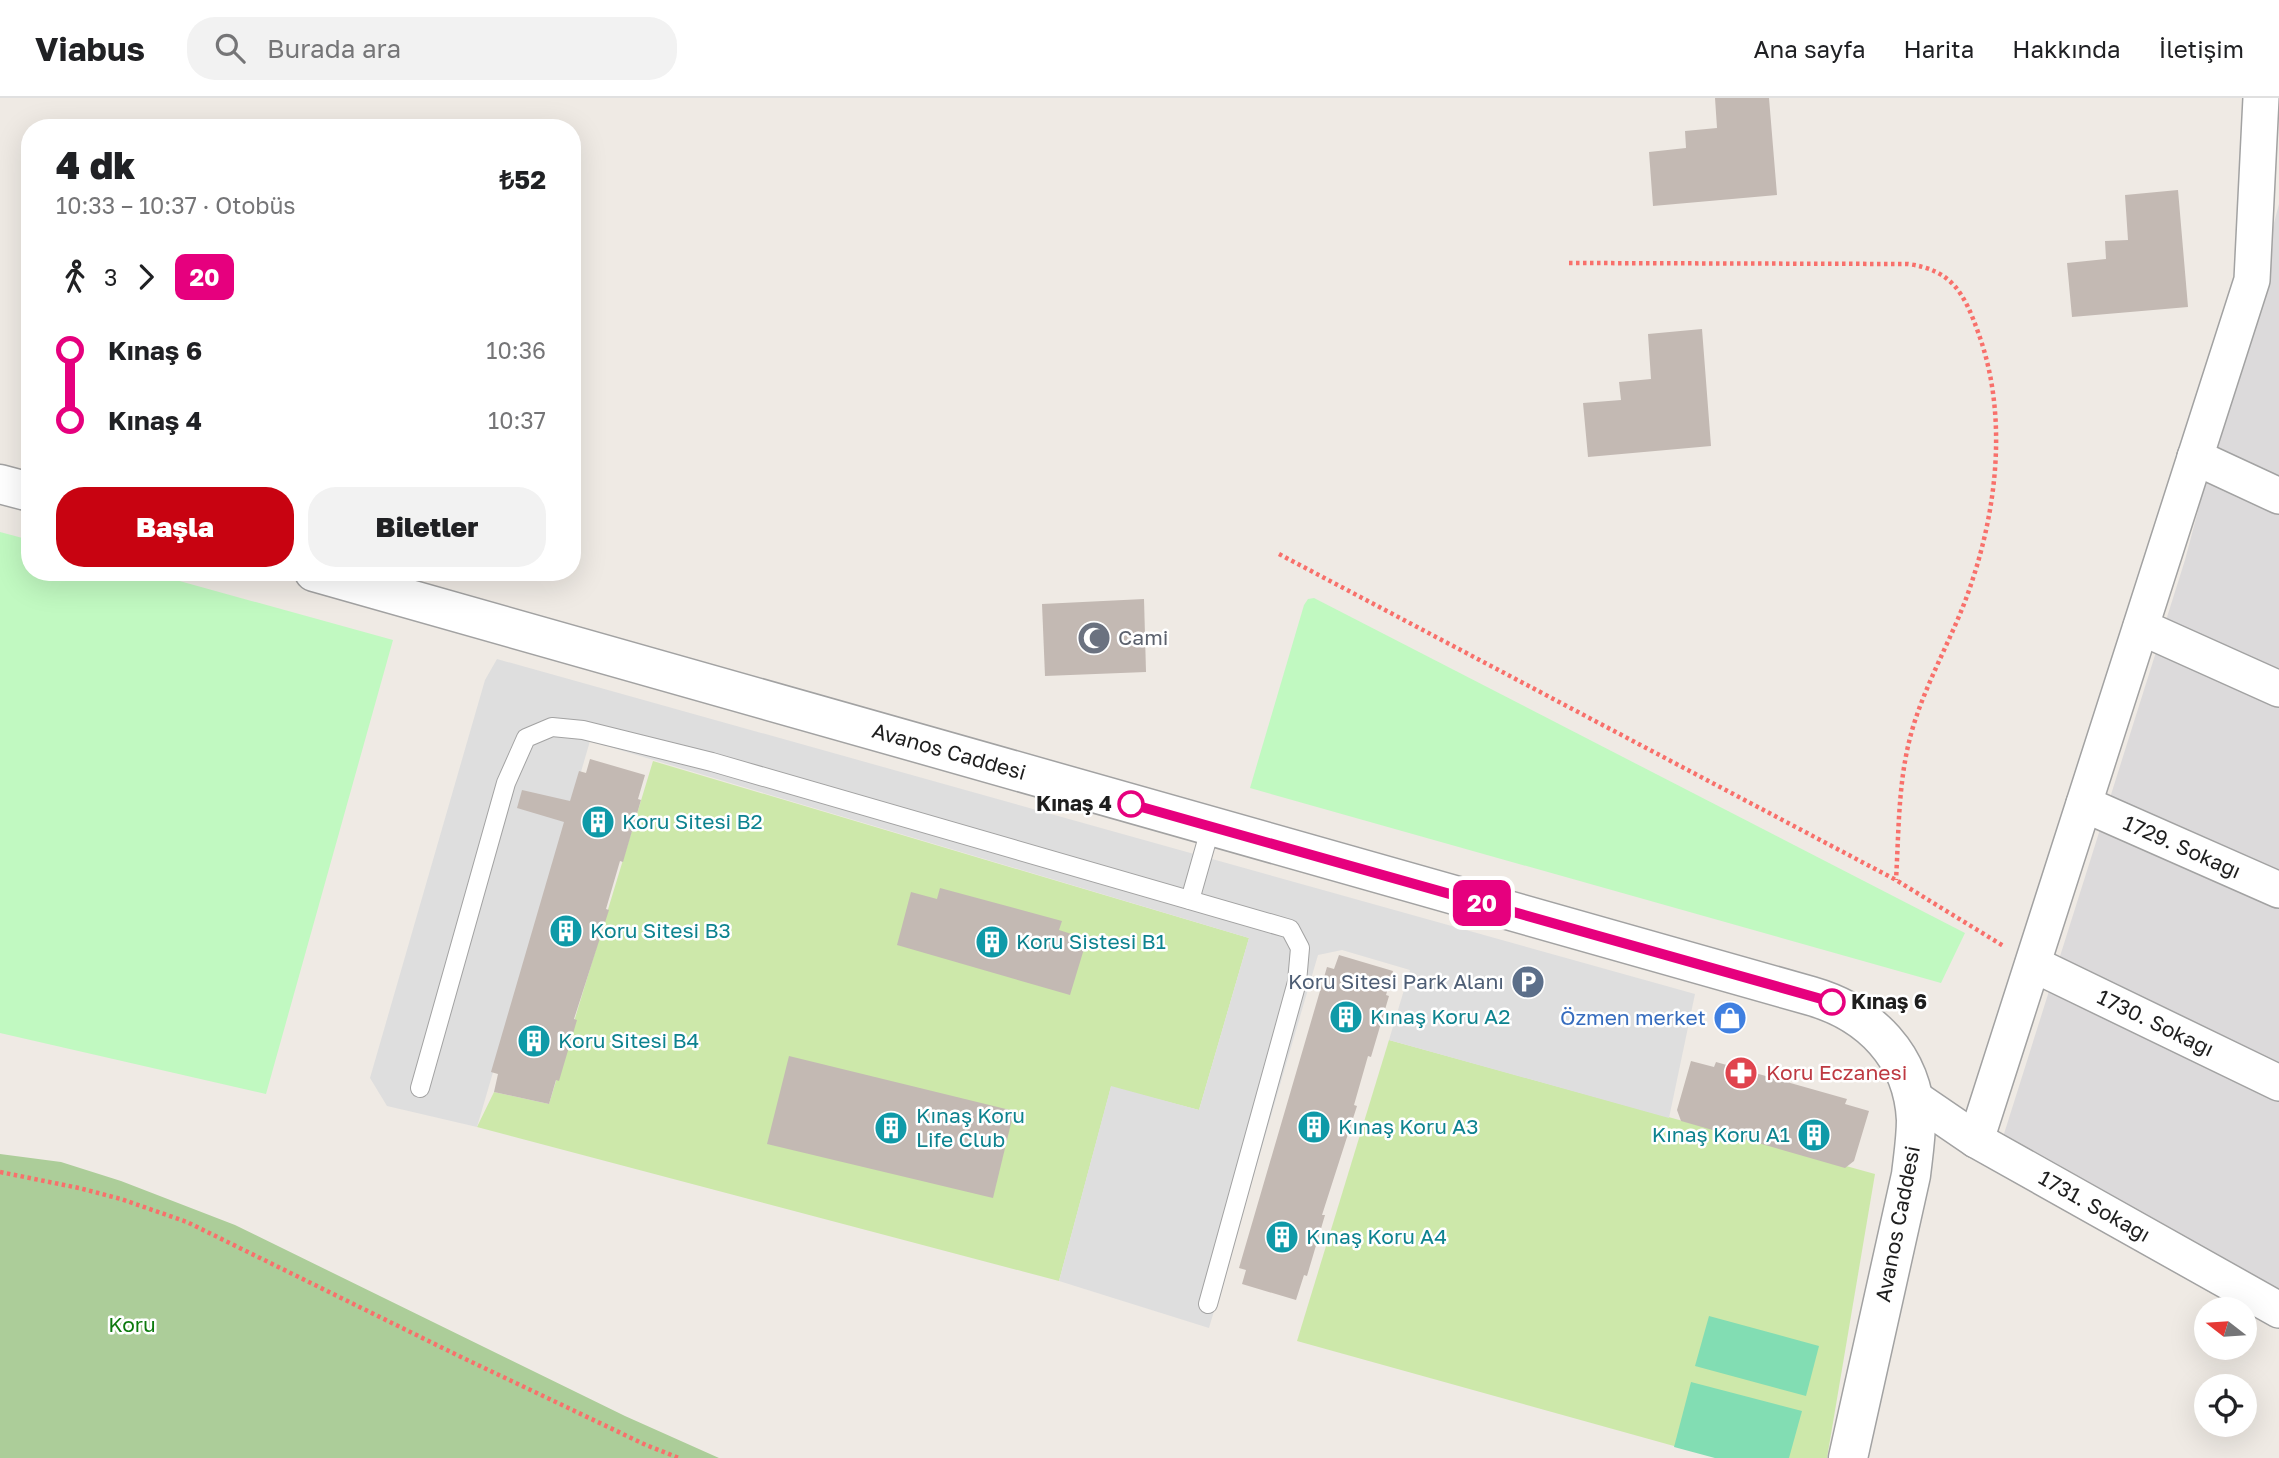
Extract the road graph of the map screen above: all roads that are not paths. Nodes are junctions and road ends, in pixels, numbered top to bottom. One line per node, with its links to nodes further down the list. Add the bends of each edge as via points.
1 (2261, 98): 2 (street)
2 (2266, 286): 3 (street)
3 (2195, 457): 6 (street); 8 (street)
4 (0, 484): 5 (street)
5 (21, 490)
6 (2279, 496)
7 (346, 581): 11 (street, Avanos Caddesi)
8 (2141, 627): 9 (street); 10 (street)
9 (2279, 689)
10 (2084, 804): 12 (street, 1729. Sokağı); 14 (street)
11 (1211, 826): 13 (lane); 17 (street, Avanos Caddesi, via 1832,1002 1886,1041)
12 (2279, 890)
13 (1190, 900): 16 (lane, via 712,762 583,730 552,727 526,738 506,783); 19 (lane, via 1290,929 1300,948 1297,982)
14 (2033, 964): 15 (street, 1730. Sokağı); 18 (street)
15 (2279, 1083)
16 (420, 1088)
17 (1913, 1097): 18 (street, 1731. Sokağı); 21 (street, Avanos Caddesi, via 1916,1139 1911,1175)
18 (1976, 1140): 20 (street, 1731. Sokağı)
19 (1208, 1304)
20 (2279, 1310)
21 (1848, 1458)

